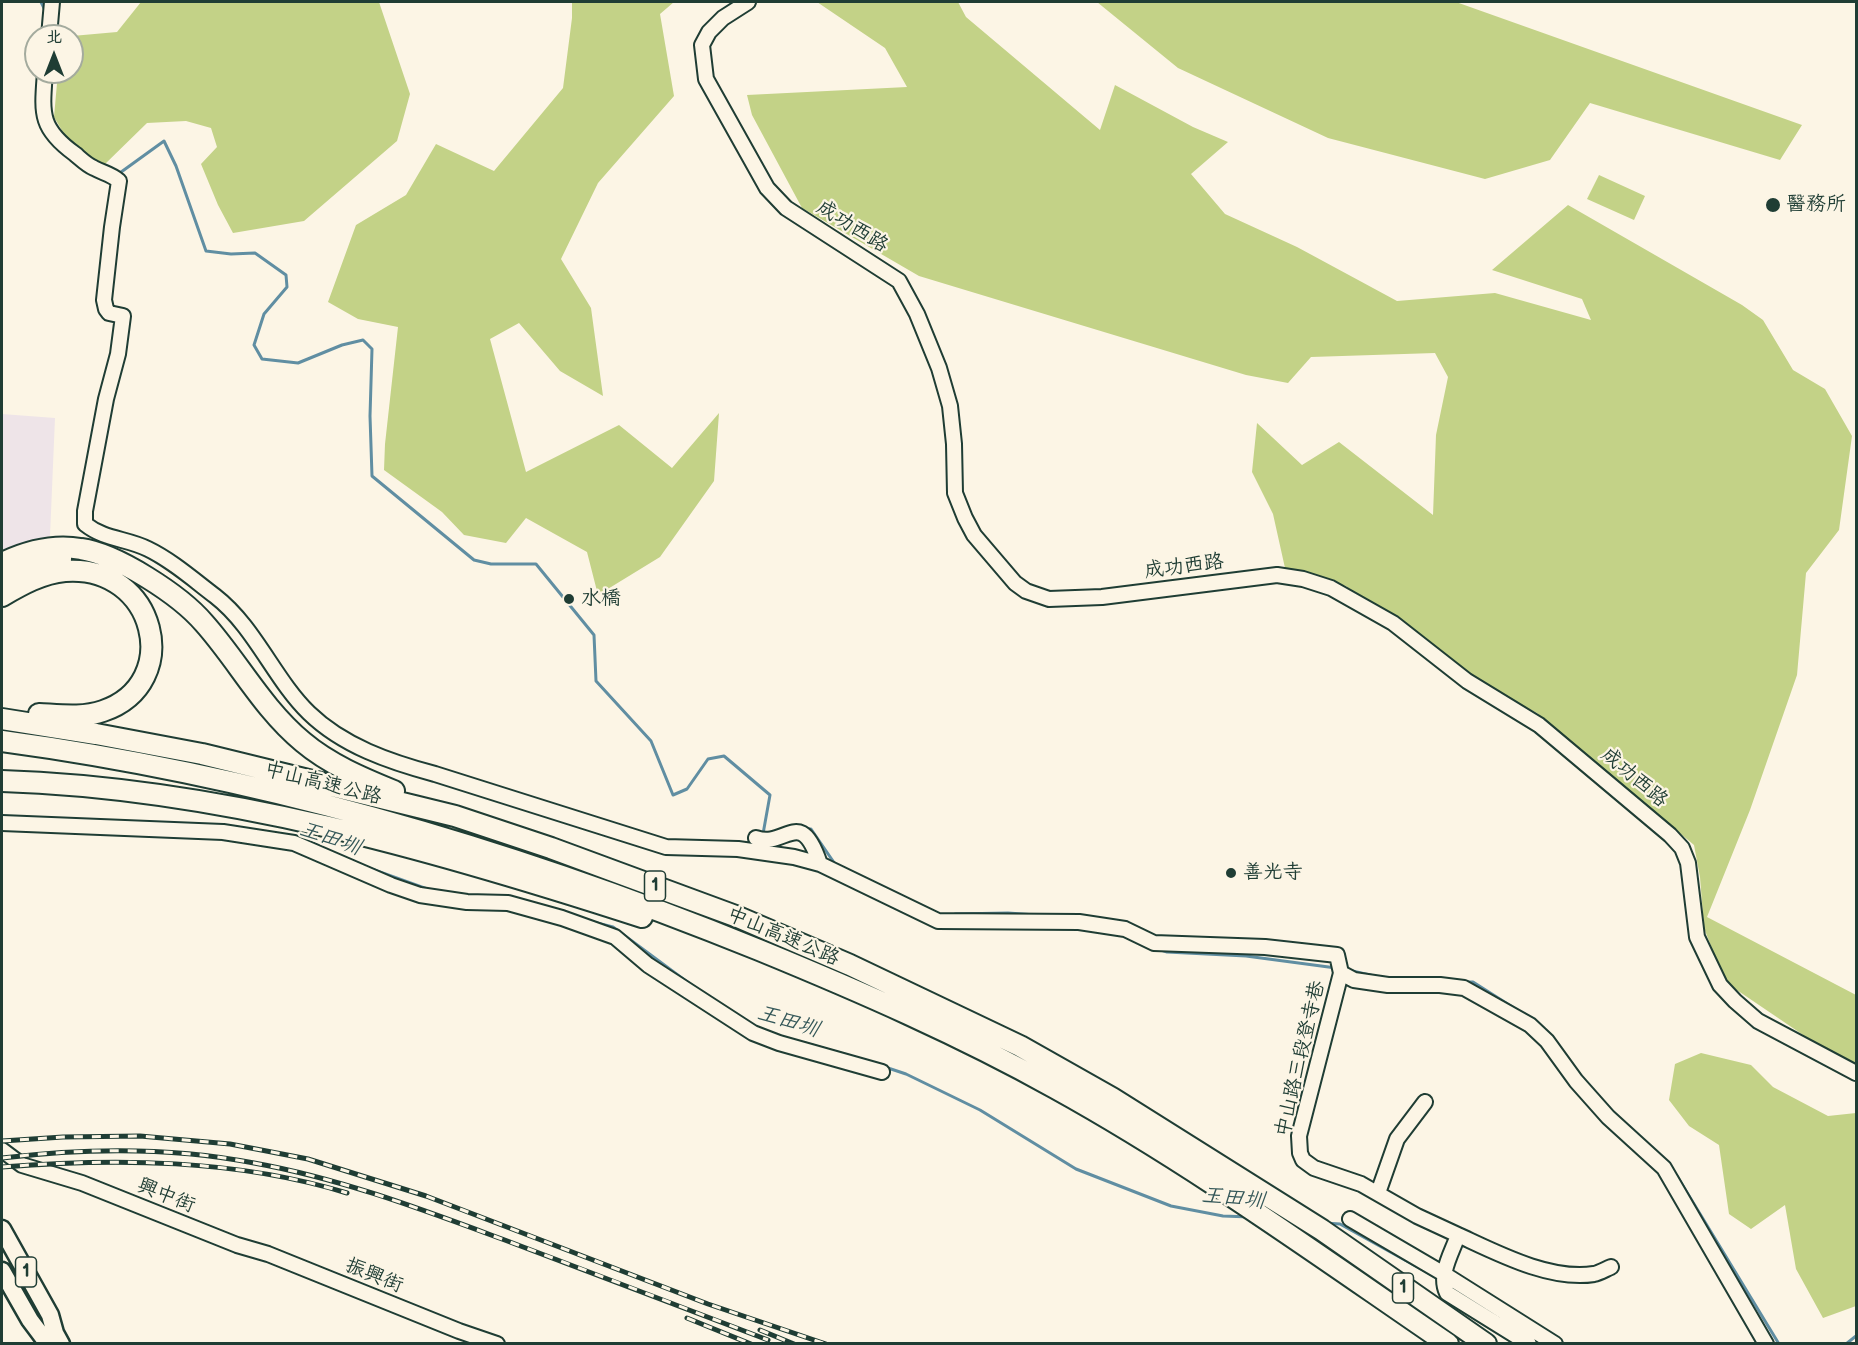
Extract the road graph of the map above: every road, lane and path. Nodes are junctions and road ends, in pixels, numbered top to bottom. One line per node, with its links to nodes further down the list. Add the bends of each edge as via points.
1 (52, 2): 3 (street)
2 (748, 2): 22 (street, 成功西路, via 709,32 702,45 706,79 767,188 786,208 899,281 917,314 950,406 958,501 974,535 1016,583 1049,599 1102,597 1277,575 1303,579 1355,600 1393,623 1467,681 1539,725 1670,835 1682,848 1688,864 1697,937 1720,985 1758,1021)
3 (50, 24)
4 (44, 84): 18 (street, via 42,108 47,127 59,143 119,181 104,300 109,313 123,316 85,524 97,534 150,550 218,598 253,636 309,713 341,739 397,764 666,847 738,849)
5 (2, 563): 6 (highway, via 38,549 81,549 105,556)
6 (134, 572): 7 (highway, via 86,560 59,559 32,566); 14 (highway, via 185,604 204,623 246,679 303,742 353,774)
7 (2, 583)
8 (2, 596): 9 (highway, via 45,575 64,571 97,574 111,579 136,600 145,613 152,645 139,684 126,698 104,711 78,715)
9 (2, 709)
10 (2, 719): 14 (highway, 中山高速公路 / 1, via 202,754)
11 (2, 741): 19 (highway, 中山高速公路 / 1, via 83,752 208,777 401,825 592,886)
12 (2, 782): 17 (highway, via 149,794 297,820)
13 (2, 795): 17 (highway, via 181,808)
14 (455, 816): 41 (highway, 中山高速公路 / 1, via 738,917 1020,1046 1257,1188)
15 (2, 823): 21 (street, via 223,832 259,837 294,843 420,895 508,903 562,918 615,937 648,965 753,1033)
16 (756, 838): 18 (street, via 768,841 799,832 810,840)
17 (375, 839): 19 (highway, via 517,876 656,921)
18 (820, 864): 20 (street, via 938,921 1079,922 1125,929 1154,943 1265,947 1338,955)
19 (698, 925): 40 (highway, 中山高速公路 / 1, via 827,978 1009,1063 1235,1198)
20 (1341, 969): 25 (street, 中山路三段登寺巷, via 1299,1136 1300,1153 1314,1168); 44 (street, via 1354,980 1464,988 1530,1025 1608,1117 1664,1168)
21 (882, 1072)
22 (1857, 1073)
23 (1425, 1102): 25 (street, via 1397,1138)
24 (2, 1150): 29 (street, 興中街, via 22,1165 82,1183)
25 (1378, 1193): 28 (street, 中山路三段登寺巷)
26 (1350, 1219): 32 (street)
27 (2, 1229): 33 (main road, 1)
28 (1458, 1235): 30 (street, 中山路三段登寺巷, via 1514,1261 1547,1270 1594,1274); 32 (street)
29 (237, 1245): 39 (street, 振興街)
30 (1611, 1267)
31 (2, 1271): 34 (main road, 1)
32 (1444, 1274): 42 (street, via 1447,1293); 43 (street)
33 (50, 1315): 37 (main road, 1); 38 (main road, via 65,1328)
34 (30, 1320): 35 (main road, 1); 36 (main road, 1)
35 (38, 1344)
36 (48, 1344)
37 (61, 1344)
38 (74, 1344)
39 (497, 1344)
40 (1448, 1344)
41 (1486, 1344)
42 (1529, 1344)
43 (1556, 1344)
44 (1766, 1344)

